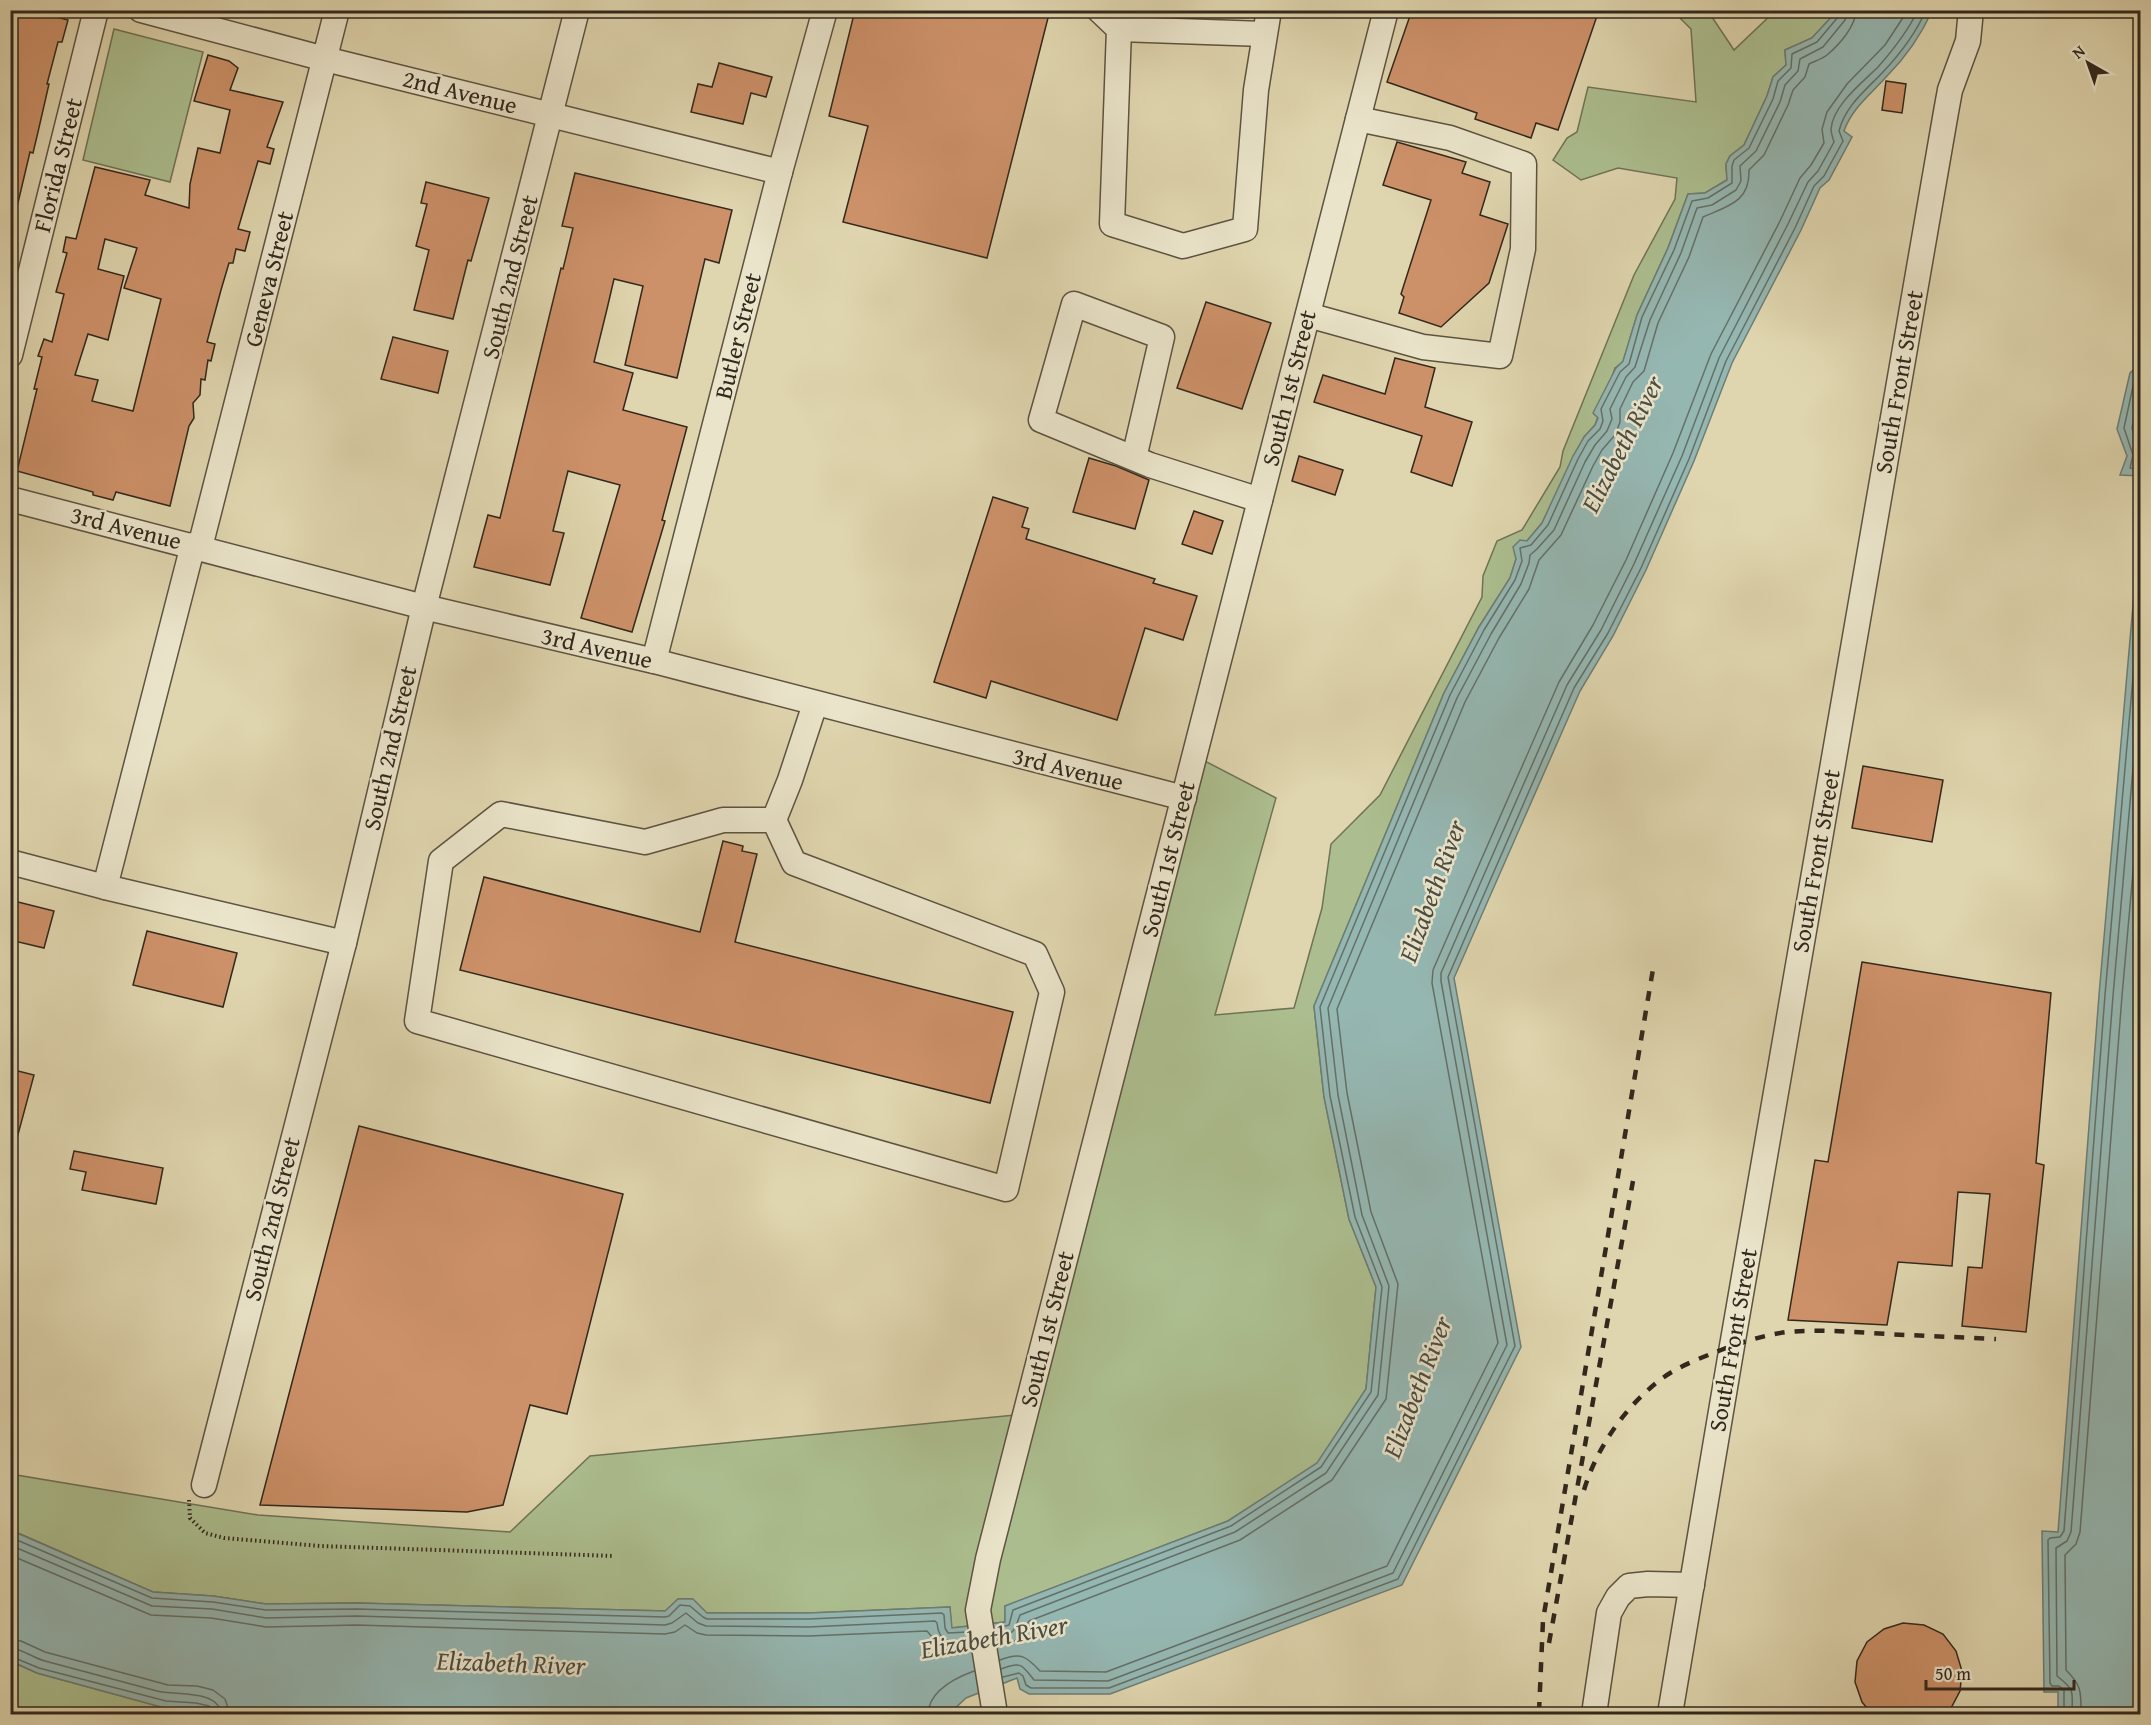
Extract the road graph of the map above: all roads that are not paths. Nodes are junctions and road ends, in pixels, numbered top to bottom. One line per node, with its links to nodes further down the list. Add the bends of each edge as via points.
1 (96, 10): 16 (street, Florida Street)
2 (141, 10): 11 (street, 2nd Avenue)
3 (337, 10): 11 (street, Geneva Street)
4 (577, 10): 12 (street, South 2nd Street)
5 (825, 10): 14 (street, Butler Street)
6 (1099, 10): 10 (street)
7 (1386, 10): 13 (street, South 1st Street)
8 (1971, 10): 30 (street, South Front Street, via 1968,41 1946,112)
9 (1267, 22): 10 (street); 10 (street, via 1256,90 1245,229 1183,246 1112,224)
10 (1119, 29)
11 (325, 59): 12 (street, 2nd Avenue); 20 (street, Geneva Street)
12 (551, 115): 14 (street, 2nd Avenue); 21 (street, South 2nd Street)
13 (1358, 119): 15 (street, South 1st Street); 15 (street, via 1450,138 1524,164 1523,249 1500,356 1423,347)
14 (780, 172): 22 (street, Butler Street)
15 (1308, 315): 19 (street, South 1st Street)
16 (10, 355)
17 (1134, 458): 17 (street, via 1161,337 1074,304 1041,420); 19 (street)
18 (10, 499): 20 (street, 3rd Avenue)
19 (1260, 500): 24 (street, South 1st Street)
20 (197, 546): 21 (street, 3rd Avenue); 27 (street, Geneva Street)
21 (424, 608): 22 (street, 3rd Avenue); 28 (street, South 2nd Street)
22 (654, 661): 23 (street, 3rd Avenue)
23 (815, 704): 24 (street, 3rd Avenue); 25 (street)
24 (1184, 798): 31 (street, South 1st Street, via 988,1559 978,1610)
25 (774, 820): 25 (street, via 723,820 645,843 501,814 441,861 417,1021 1006,1189 1052,992 1035,954 794,863)
26 (10, 862): 27 (street)
27 (105, 887): 28 (street)
28 (344, 943): 29 (street, South 2nd Street)
29 (204, 1485)
30 (1692, 1585): 32 (street, via 1629,1586 1618,1597 1609,1613); 33 (street, South Front Street)
31 (995, 1712)
32 (1593, 1714)
33 (1670, 1714)

